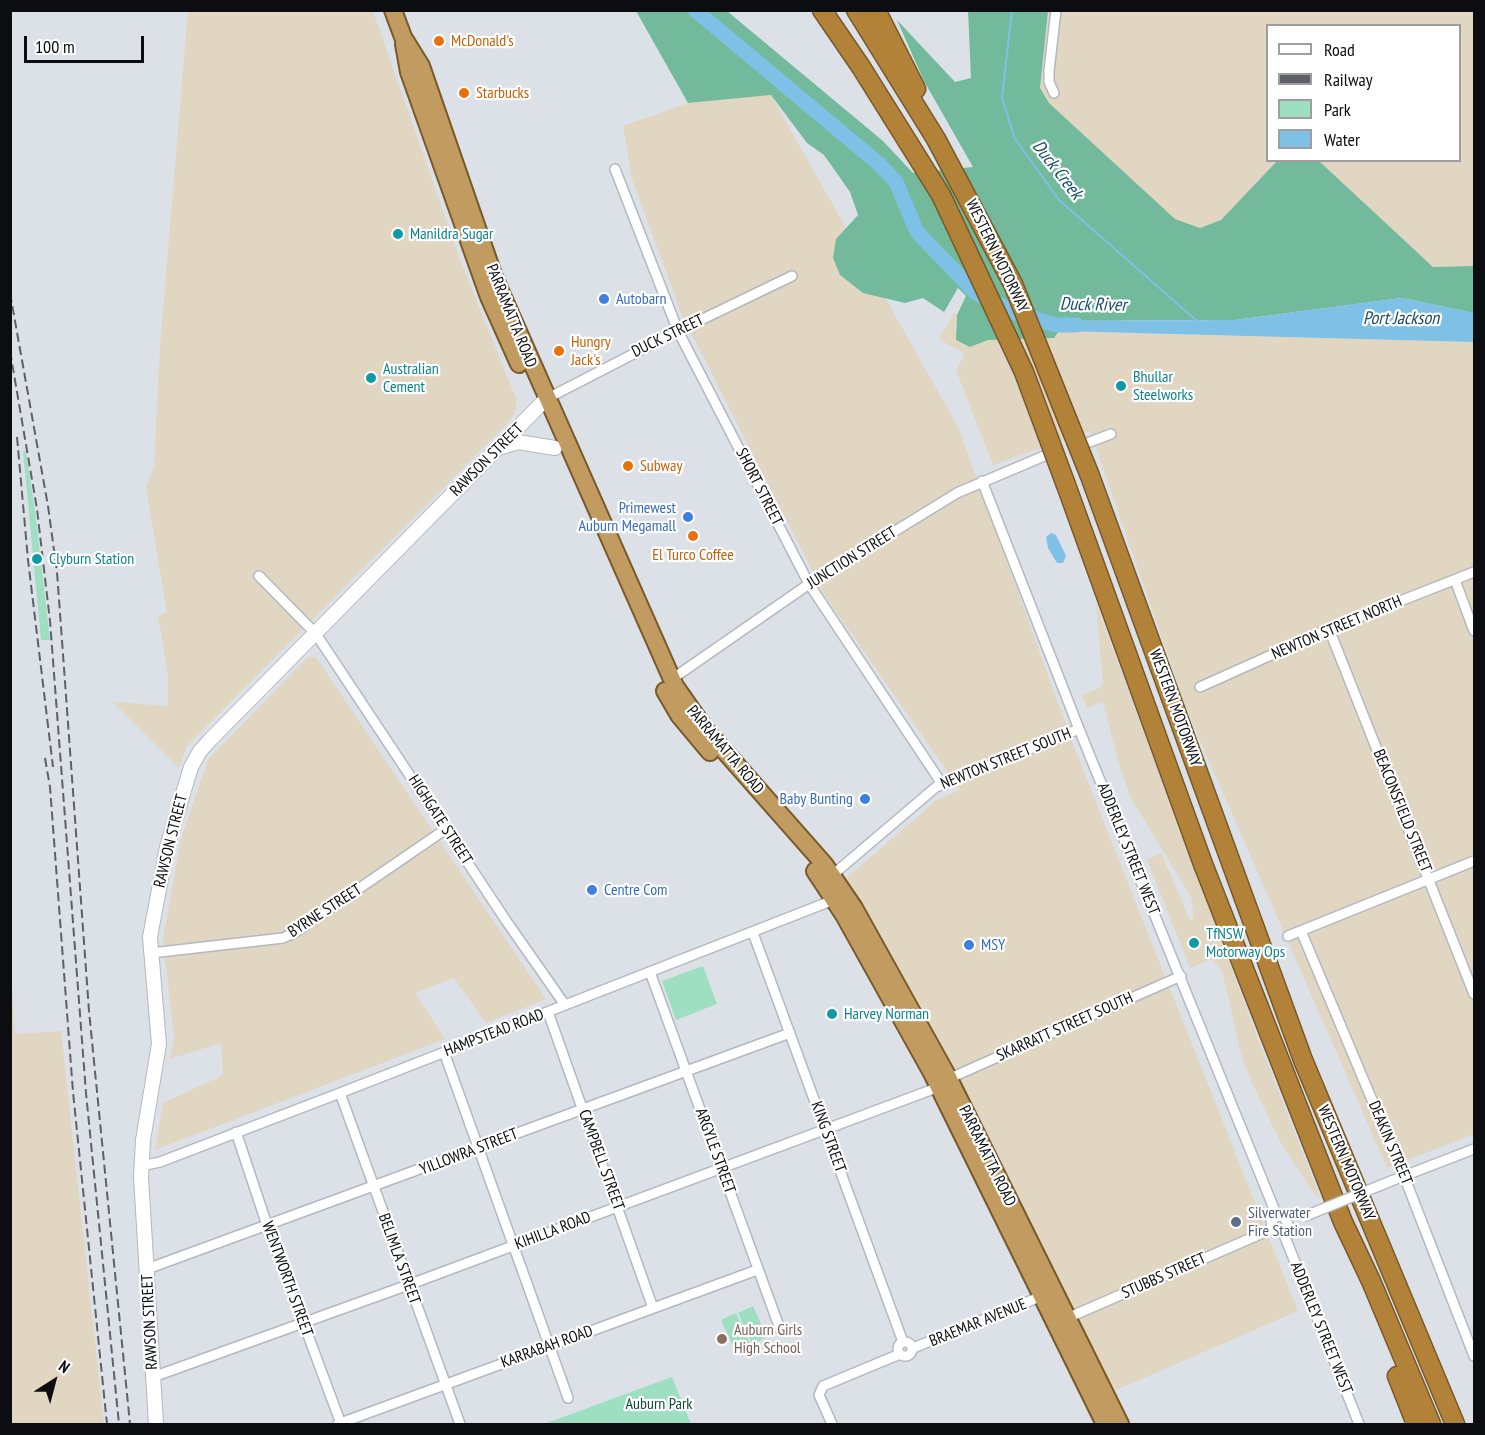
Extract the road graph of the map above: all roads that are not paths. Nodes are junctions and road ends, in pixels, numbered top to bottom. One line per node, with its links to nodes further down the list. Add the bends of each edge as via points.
1 (393, 10): 13 (highway, PARRAMATTA ROAD, via 403,37 421,66)
2 (822, 10): 8 (highway, WESTERN MOTORWAY)
3 (837, 10): 8 (highway, WESTERN MOTORWAY)
4 (856, 10): 9 (highway, WESTERN MOTORWAY)
5 (876, 10): 9 (highway, via 914,83)
6 (1056, 10): 7 (street, via 1049,71)
7 (1054, 93)
8 (905, 130): 61 (highway, WESTERN MOTORWAY, bridge, via 1024,372 1203,864)
9 (936, 139): 91 (highway, WESTERN MOTORWAY, bridge, via 1012,284 1090,476 1303,1060)
10 (615, 169): 12 (street, SHORT STREET)
11 (792, 276): 12 (street, DUCK STREET)
12 (678, 331): 13 (street, DUCK STREET); 23 (street, SHORT STREET)
13 (542, 403): 16 (highway, PARRAMATTA ROAD); 17 (main road, RAWSON STREET); 27 (highway, PARRAMATTA ROAD)
14 (1111, 434): 15 (street)
15 (1087, 443)
16 (555, 448): 17 (main road, via 518,442); 33 (highway, PARRAMATTA ROAD, via 669,698 693,732)
17 (498, 449): 26 (main road, RAWSON STREET)
18 (1044, 456): 19 (street, JUNCTION STREET)
19 (982, 481): 23 (street, JUNCTION STREET); 29 (street, ADDERLEY STREET WEST)
20 (1474, 572): 22 (street, NEWTON STREET NORTH)
21 (259, 576): 26 (street, HIGHGATE STREET)
22 (1455, 580): 24 (street, NEWTON STREET NORTH); 25 (street)
23 (809, 584): 27 (street, JUNCTION STREET); 30 (street, SHORT STREET)
24 (1329, 629): 28 (street, NEWTON STREET NORTH); 34 (street, BEACONSFIELD STREET)
25 (1474, 631)
26 (315, 634): 31 (street, HIGHGATE STREET); 39 (main road, RAWSON STREET, via 195,759 166,847 150,938)
27 (672, 679): 33 (highway, PARRAMATTA ROAD, via 705,729)
28 (1200, 687)
29 (1078, 729): 30 (street, NEWTON STREET SOUTH); 41 (street, ADDERLEY STREET WEST)
30 (942, 784): 33 (street, NEWTON STREET SOUTH, via 921,797)
31 (446, 829): 39 (street, BYRNE STREET, via 283,938); 43 (street, HIGHGATE STREET)
32 (1474, 861): 34 (street)
33 (828, 878): 35 (highway, PARRAMATTA ROAD)
34 (1429, 879): 36 (street); 42 (street, BEACONSFIELD STREET)
35 (840, 896): 37 (street, HAMPSTEAD ROAD); 48 (highway, PARRAMATTA ROAD)
36 (1301, 931): 38 (street); 57 (street, DEAKIN STREET)
37 (753, 933): 40 (street, HAMPSTEAD ROAD); 45 (street, KING STREET)
38 (1288, 936)
39 (151, 953): 55 (main road, RAWSON STREET, via 159,1044)
40 (650, 972): 43 (street, HAMPSTEAD ROAD); 47 (street, ARGYLE STREET)
41 (1181, 976): 48 (street, SKARRATT STREET SOUTH); 60 (street, ADDERLEY STREET WEST)
42 (1474, 993)
43 (565, 1005): 44 (street, HAMPSTEAD ROAD)
44 (548, 1012): 46 (street, HAMPSTEAD ROAD); 50 (street, CAMPBELL STREET)
45 (790, 1033): 47 (street, YILLOWRA STREET); 51 (street, KING STREET)
46 (444, 1052): 49 (street, HAMPSTEAD ROAD); 53 (street)
47 (686, 1071): 50 (street, YILLOWRA STREET); 56 (street, ARGYLE STREET)
48 (944, 1083): 51 (street, KIHILLA ROAD); 69 (highway, PARRAMATTA ROAD); 71 (highway, PARRAMATTA ROAD)
49 (340, 1093): 52 (street, HAMPSTEAD ROAD); 58 (street, BELIMLA STREET)
50 (583, 1109): 53 (street, YILLOWRA STREET); 59 (street, CAMPBELL STREET)
51 (826, 1130): 56 (street, KIHILLA ROAD); 74 (street, KING STREET)
52 (236, 1132): 55 (street, HAMPSTEAD ROAD); 62 (street, WENTWORTH STREET)
53 (478, 1148): 58 (street, YILLOWRA STREET); 65 (street)
54 (1474, 1149): 57 (street)
55 (141, 1166): 66 (main road, RAWSON STREET)
56 (722, 1168): 59 (street, KIHILLA ROAD); 67 (street, ARGYLE STREET)
57 (1404, 1176): 63 (street, bridge, via 1303,1217); 78 (street, DEAKIN STREET)
58 (372, 1188): 62 (street, YILLOWRA STREET); 68 (street, BELIMLA STREET)
59 (618, 1206): 65 (street, KIHILLA ROAD); 70 (street, CAMPBELL STREET)
60 (1276, 1216): 63 (street, via 1284,1217); 64 (street, via 1271,1221)
61 (1343, 1222): 89 (highway, via 1362,1285); 90 (highway, WESTERN MOTORWAY)
62 (267, 1227): 66 (street, YILLOWRA STREET); 72 (street, WENTWORTH STREET)
63 (1286, 1228): 64 (street, via 1278,1233); 88 (street, ADDERLEY STREET WEST)
64 (1272, 1229): 71 (street, STUBBS STREET)
65 (512, 1247): 68 (street, KIHILLA ROAD); 75 (street)
66 (147, 1269): 79 (main road, RAWSON STREET)
67 (757, 1270): 70 (street, KARRABAH ROAD); 73 (street, ARGYLE STREET)
68 (408, 1286): 72 (street, KIHILLA ROAD); 80 (street, BELIMLA STREET)
69 (1042, 1296): 71 (highway, PARRAMATTA ROAD); 76 (street, BRAEMAR AVENUE)
70 (653, 1308): 75 (street, KARRABAH ROAD)
71 (1061, 1321): 86 (highway, PARRAMATTA ROAD); 87 (highway, PARRAMATTA ROAD)
72 (304, 1324): 79 (street, KIHILLA ROAD); 82 (street, WENTWORTH STREET)
73 (780, 1329)
74 (903, 1342): 76 (street); 77 (street, via 898,1347)
75 (549, 1346): 80 (street, KARRABAH ROAD); 81 (street)
76 (913, 1348): 77 (street, via 908,1356)
77 (900, 1354): 85 (street, via 823,1386 819,1395)
78 (1474, 1356)
79 (153, 1377): 83 (main road, RAWSON STREET)
80 (445, 1385): 82 (street, KARRABAH ROAD); 84 (street, BELIMLA STREET)
81 (568, 1398)
82 (340, 1424)
83 (156, 1425)
84 (460, 1425)
85 (832, 1425)
86 (1105, 1425)
87 (1120, 1425)
88 (1359, 1425)
89 (1416, 1425)
90 (1431, 1425)
91 (1455, 1425)

